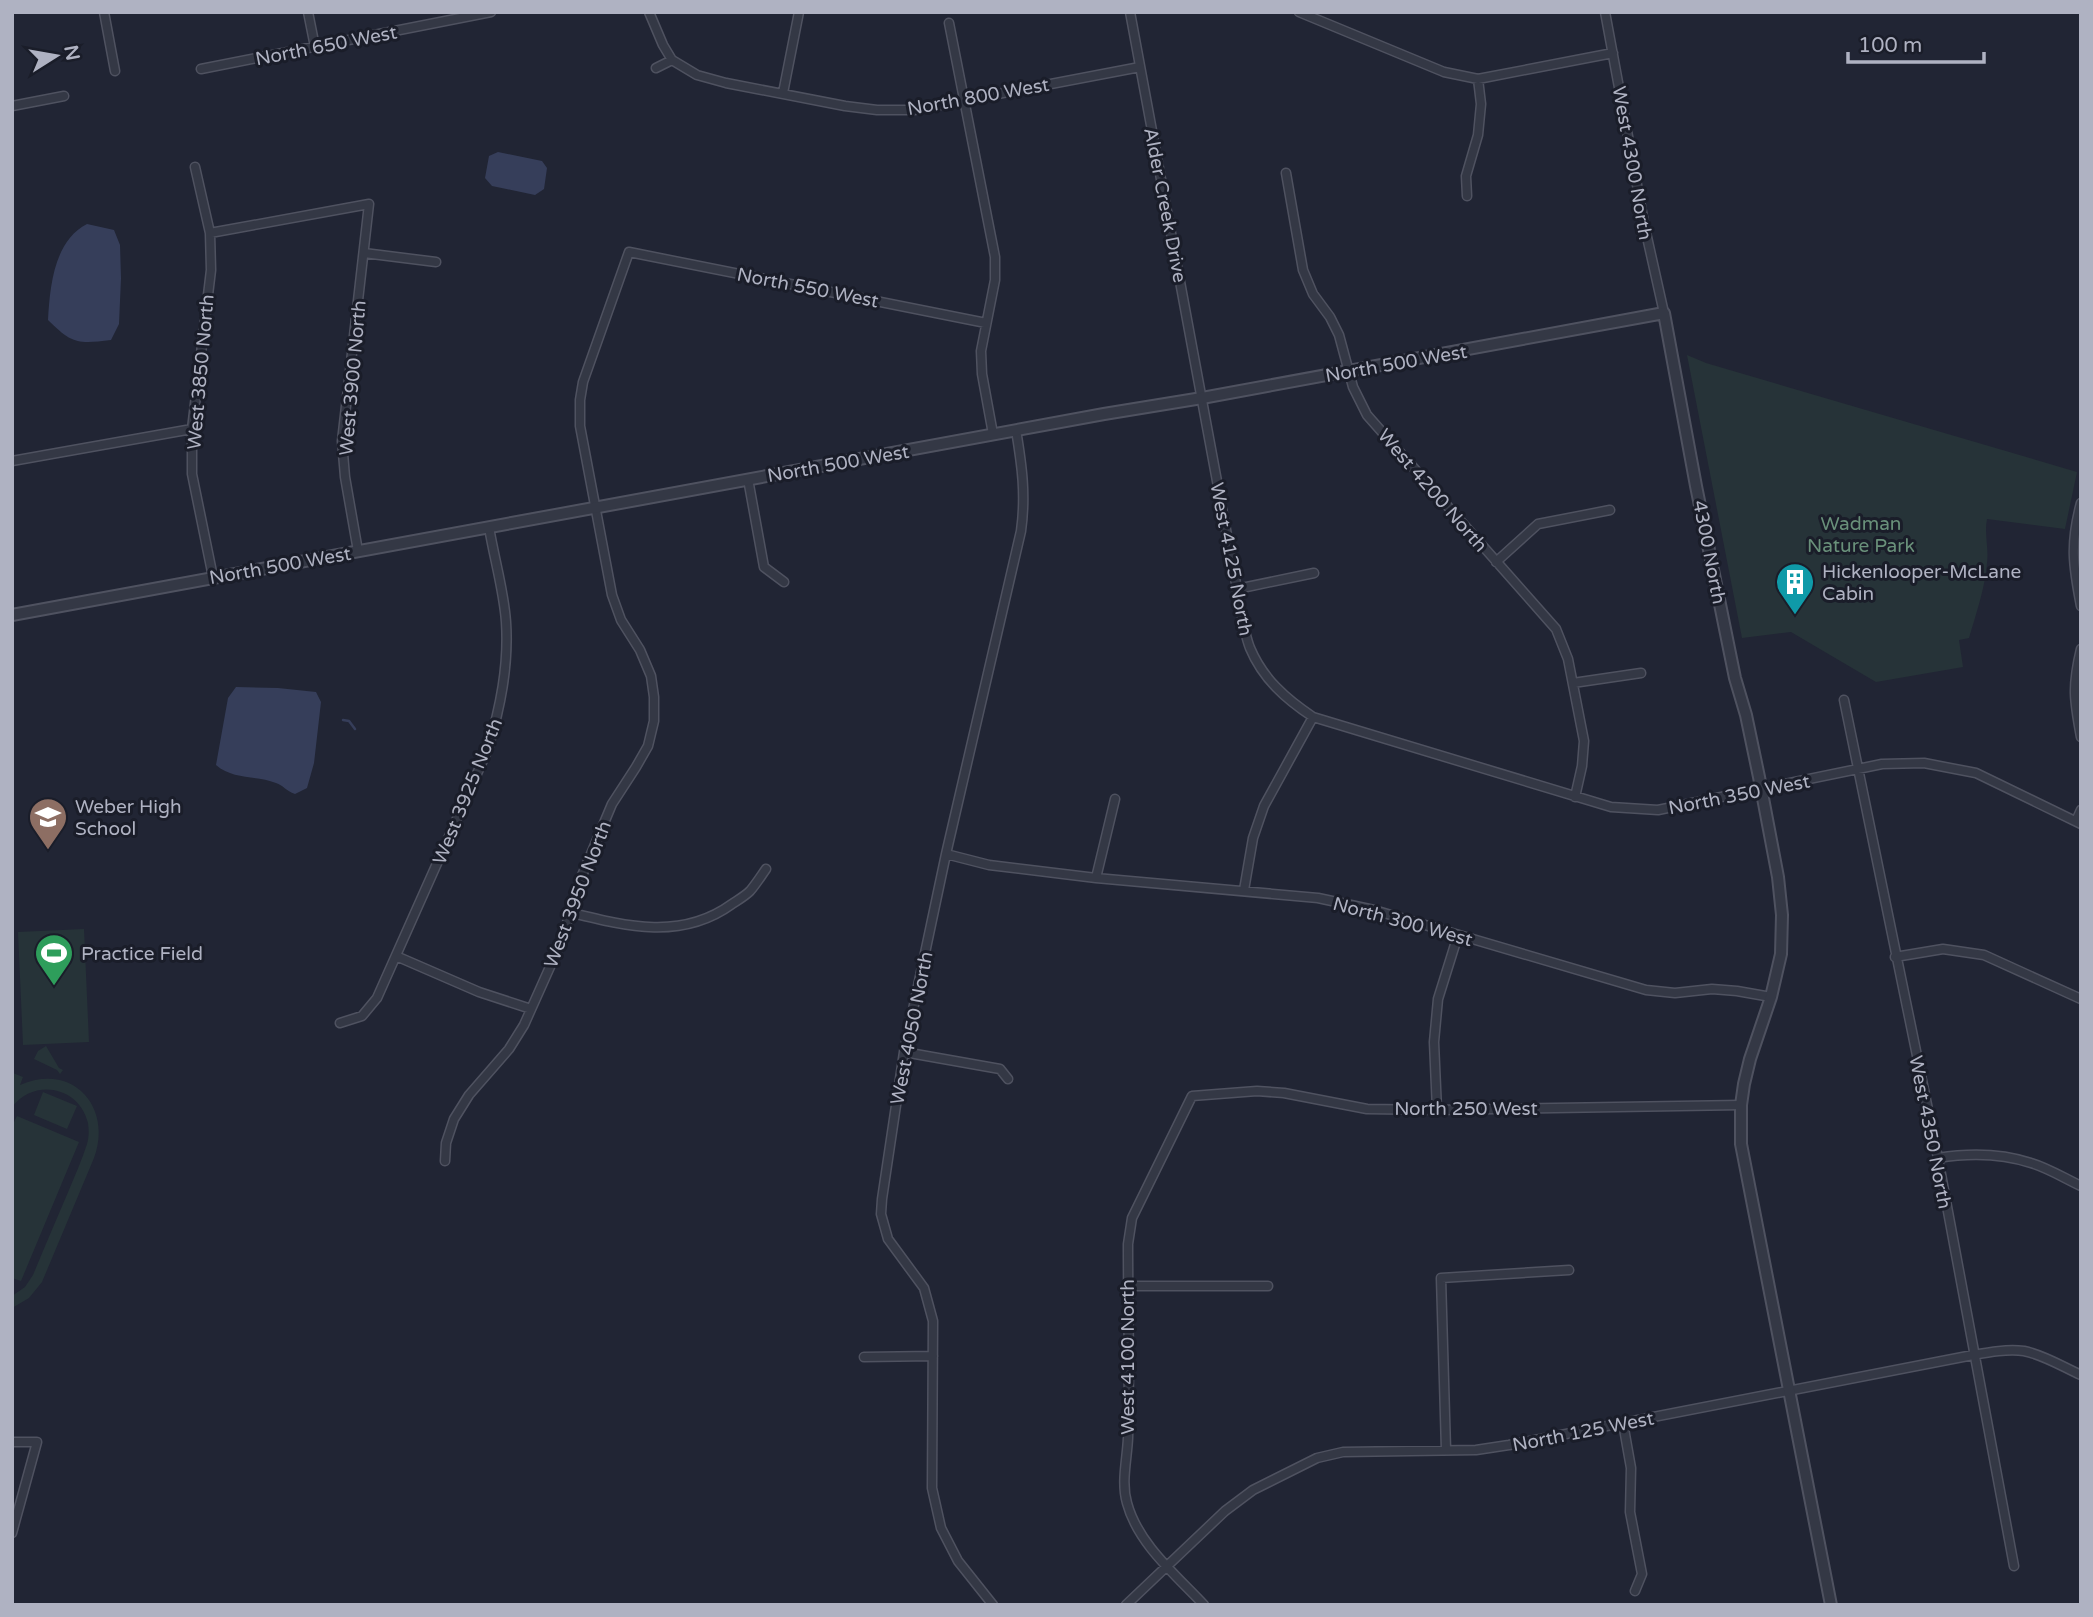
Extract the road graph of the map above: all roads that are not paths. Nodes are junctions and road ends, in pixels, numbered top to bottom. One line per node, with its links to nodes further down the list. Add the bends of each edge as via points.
1 (104, 12): 16 (street)
2 (308, 12): 10 (street)
3 (491, 12): 10 (street, North 650 West)
4 (649, 12): 12 (street)
5 (799, 12): 18 (street)
6 (1130, 12): 13 (street, Alder Creek Drive)
7 (1299, 12): 17 (street, via 1444,72)
8 (1605, 12): 11 (street, West 4300 North)
9 (949, 23): 20 (street)
10 (315, 47): 15 (street, North 650 West)
11 (1613, 52): 17 (street); 29 (street, West 4300 North, via 1644,229)
12 (672, 60): 14 (street); 18 (street, North 800 West, via 697,75)
13 (1140, 67): 20 (street, North 800 West); 32 (street, Alder Creek Drive)
14 (656, 68)
15 (201, 69)
16 (115, 71)
17 (1478, 79): 24 (street, via 1478,135 1466,176)
18 (783, 93): 20 (street, North 800 West, via 877,110 914,110)
19 (64, 96): 21 (street)
20 (964, 100): 30 (street, via 995,257)
21 (12, 106)
22 (195, 167): 25 (street, West 3850 North)
23 (1286, 173): 31 (street, West 4200 North, via 1303,270 1339,335)
24 (1467, 196)
25 (209, 233): 27 (street, West 3900 North, via 369,204); 33 (street, West 3850 North, via 211,270)
26 (629, 252): 30 (street, North 550 West); 39 (street, West 3950 North, via 580,400)
27 (363, 253): 28 (street); 42 (street, West 3900 North, via 342,441)
28 (436, 262)
29 (1664, 313): 31 (street, North 500 West); 57 (street, 4300 North, via 1735,678)
30 (986, 323): 35 (street, via 981,362)
31 (1348, 372): 32 (street, North 500 West); 43 (street, West 4200 North, via 1367,415)
32 (1202, 398): 34 (street, North 500 West); 47 (street, West 4125 North)
33 (192, 429): 36 (street); 45 (street, West 3850 North, via 192,474)
34 (1016, 430): 35 (street, North 500 West); 62 (street, West 4050 North, via 1024,474 1021,531)
35 (993, 434): 37 (street, North 500 West)
36 (12, 461)
37 (748, 479): 39 (street, North 500 West); 46 (street, via 764,567)
38 (2081, 503): 48 (street, via 2072,545)
39 (594, 508): 41 (street, North 500 West); 66 (street, West 3950 North, via 612,595 651,676 654,721 648,746 612,804)
40 (1610, 510): 43 (street, via 1538,524)
41 (489, 527): 42 (street, North 500 West); 68 (street, West 3925 North, via 506,621 500,708 488,750)
42 (358, 551): 45 (street, North 500 West)
43 (1496, 562): 52 (street, West 4200 North, via 1556,629)
44 (1314, 573): 47 (street)
45 (213, 578): 49 (street, North 500 West)
46 (784, 582)
47 (1237, 589): 54 (street, West 4125 North, via 1249,647 1261,669)
48 (2081, 606)
49 (12, 615)
50 (2081, 649): 55 (street, via 2074,700)
51 (1641, 673): 52 (street)
52 (1573, 683): 58 (street, West 4200 North, via 1584,741)
53 (1844, 700): 56 (street, West 4350 North)
54 (1312, 717): 58 (street, North 350 West); 65 (street, via 1264,806)
55 (2081, 737)
56 (1857, 770): 57 (street, North 350 West); 61 (street, North 350 West, via 1924,763 1976,773); 69 (street, West 4350 North)
57 (1762, 789): 58 (street, North 350 West, via 1658,810 1611,807); 70 (street, 4300 North, via 1782,915 1781,954)
58 (1574, 797)
59 (1115, 799): 64 (street)
60 (2081, 810): 61 (street)
61 (2078, 823)
62 (946, 854): 64 (street, North 300 West, via 989,865); 74 (street, West 4050 North)
63 (766, 869): 66 (street, via 749,893 720,914 676,927 625,926)
64 (1096, 878): 65 (street, North 300 West)
65 (1244, 890): 67 (street, North 300 West, via 1318,898)
66 (569, 912): 72 (street, West 3950 North, via 562,940)
67 (1458, 935): 70 (street, North 300 West, via 1646,990 1712,989); 78 (street, via 1438,999 1434,1042)
68 (397, 956): 72 (street); 73 (street, West 3925 North, via 377,998 362,1016)
69 (1895, 957): 71 (street, via 1943,949 1984,955); 79 (street, West 4350 North)
70 (1771, 997): 77 (street, 4300 North, via 1750,1059)
71 (2081, 999)
72 (531, 1009): 80 (street, West 3950 North, via 509,1049 454,1119)
73 (341, 1023)
74 (904, 1052): 75 (street, via 1000,1069); 86 (street, West 4050 North, via 881,1214 888,1239 924,1288 933,1321)
75 (1008, 1079)
76 (1192, 1096): 78 (street, North 250 West, via 1257,1091 1367,1109); 83 (street, West 4100 North, via 1132,1218)
77 (1741, 1105): 78 (street, North 250 West); 89 (street, 4300 North, via 1746,1176)
78 (1437, 1110)
79 (1938, 1158): 81 (street, via 1998,1155 2032,1163); 85 (street, West 4350 North)
80 (445, 1161)
81 (2081, 1186)
82 (1569, 1270): 92 (street, via 1441,1278)
83 (1128, 1286): 84 (street); 94 (street, West 4100 North, via 1124,1485 1136,1525)
84 (1268, 1286)
85 (1973, 1354): 88 (street, North 125 West, via 2024,1351); 89 (street, North 125 West); 95 (street, West 4350 North)
86 (933, 1356): 87 (street); 97 (street, West 4050 North, via 932,1488 941,1528 958,1561)
87 (864, 1357)
88 (2081, 1376)
89 (1788, 1392): 90 (street, North 125 West); 100 (street, 4300 North)
90 (1623, 1423): 92 (street, North 125 West, via 1509,1445); 96 (street, via 1631,1468 1630,1512 1642,1574)
91 (12, 1441): 93 (street, via 37,1442)
92 (1446, 1450): 94 (street, North 125 West, via 1343,1452 1317,1458 1253,1490)
93 (12, 1533)
94 (1167, 1566): 98 (street, North 125 West); 99 (street, West 4100 North)
95 (2014, 1566)
96 (1636, 1591)
97 (993, 1605)
98 (1126, 1605)
99 (1204, 1605)
100 (1831, 1605)

